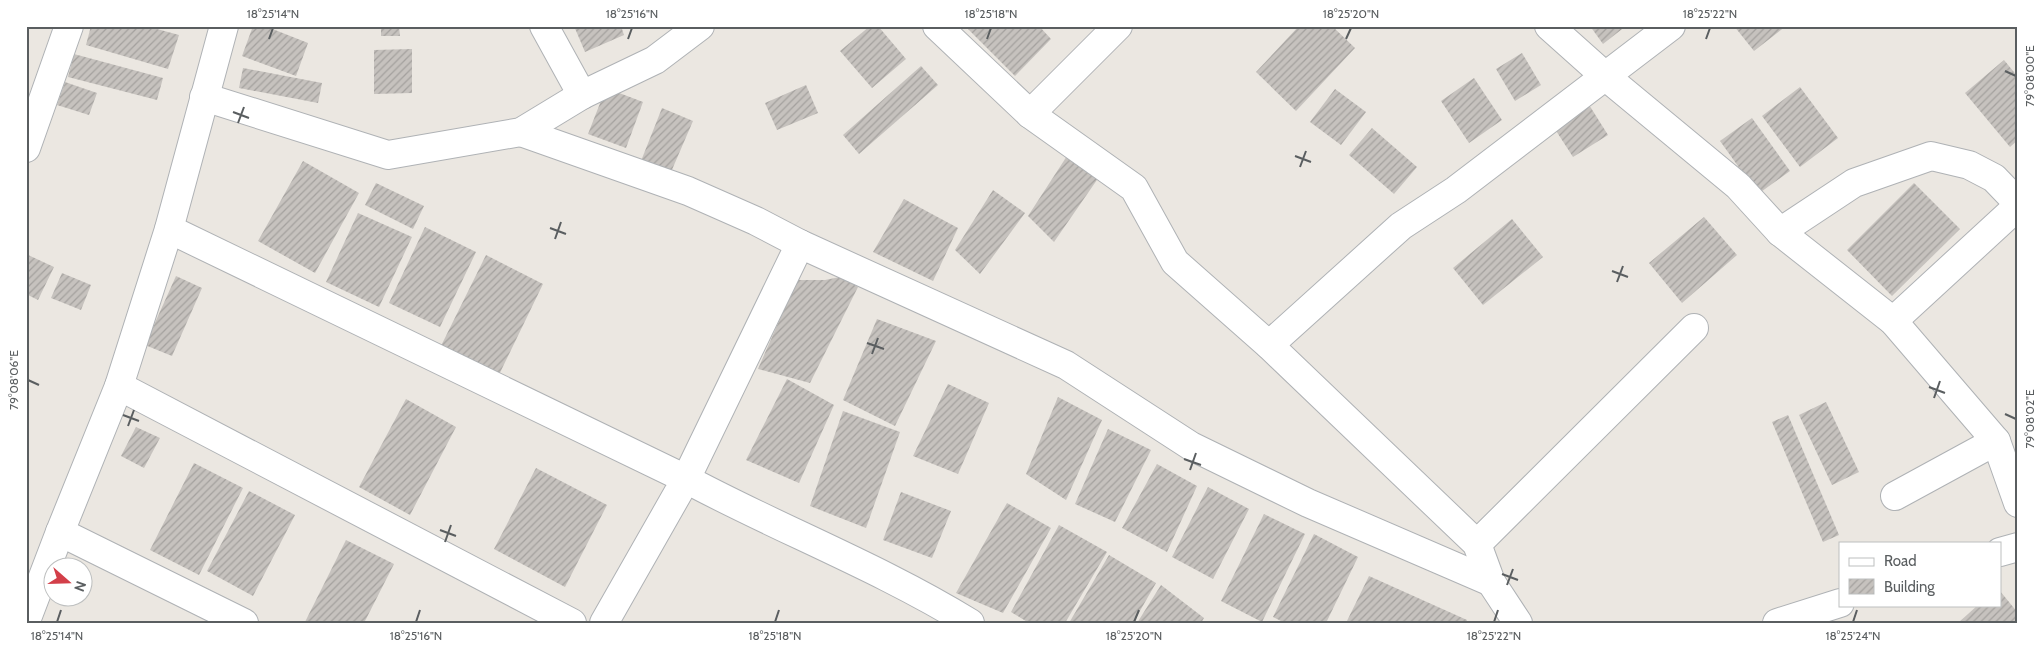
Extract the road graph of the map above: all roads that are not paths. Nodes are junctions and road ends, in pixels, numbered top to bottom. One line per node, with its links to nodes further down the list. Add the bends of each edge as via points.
1 (69, 26): 14 (street)
2 (224, 26): 11 (street)
3 (544, 26): 10 (street)
4 (700, 26): 10 (street, via 655,60)
5 (937, 26): 12 (street)
6 (1118, 26): 12 (street)
7 (1549, 26): 9 (street)
8 (1671, 26): 9 (street)
9 (1605, 76): 17 (street, via 1738,186); 21 (street, via 1456,190 1401,226)
10 (582, 94): 13 (street)
11 (204, 97): 13 (street, via 388,155); 16 (street)
12 (1030, 114): 21 (street, via 1134,188 1175,262)
13 (520, 132): 18 (street, via 688,190)
14 (26, 148)
15 (2018, 204): 17 (street, via 1994,178 1969,165 1931,156 1854,183); 19 (street)
16 (169, 229): 22 (street); 24 (street)
17 (1780, 232): 19 (street)
18 (800, 244): 24 (street); 31 (street, via 1066,365 1191,446 1308,504)
19 (1893, 321): 23 (street)
20 (1694, 328): 28 (street)
21 (1269, 345): 28 (street)
22 (120, 386): 27 (street); 36 (street)
23 (1996, 441): 25 (street); 26 (street)
24 (686, 479): 33 (street); 37 (street, via 829,547)
25 (1895, 496)
26 (2018, 503)
27 (60, 532): 34 (street); 35 (street)
28 (1477, 544): 31 (street)
29 (2018, 547): 30 (street)
30 (2002, 551)
31 (1491, 582): 38 (street)
32 (1839, 603): 39 (street)
33 (612, 620)
34 (26, 621)
35 (244, 623)
36 (572, 623)
37 (970, 623)
38 (1518, 623)
39 (1777, 623)

